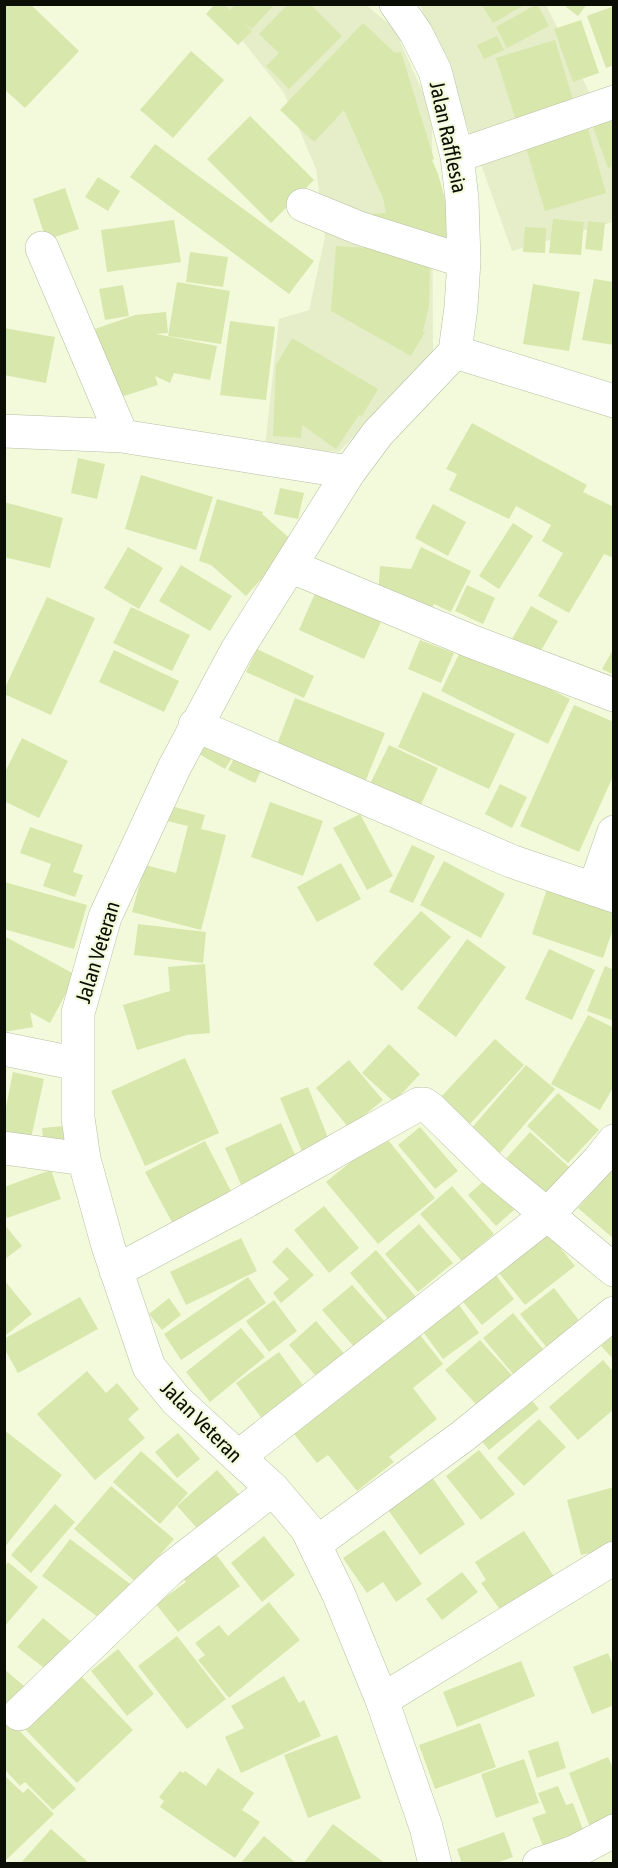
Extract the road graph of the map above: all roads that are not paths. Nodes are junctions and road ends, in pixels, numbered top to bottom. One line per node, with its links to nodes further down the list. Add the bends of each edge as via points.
1 (396, 4): 3 (street, Jalan Rafflesia, via 435,71)
2 (614, 102): 3 (street)
3 (457, 156): 6 (street, Jalan Rafflesia)
4 (303, 205): 6 (street, via 359,228)
5 (42, 248): 10 (street)
6 (464, 261): 7 (street, Jalan Rafflesia)
7 (455, 352): 8 (street); 11 (street, Jalan Veteran, via 378,433)
8 (614, 401)
9 (5, 431): 10 (street)
10 (122, 436): 11 (street)
11 (349, 472): 12 (street, Jalan Veteran)
12 (290, 566): 13 (street, via 473,642); 14 (street, Jalan Veteran)
13 (614, 694)
14 (195, 725): 16 (street, via 511,861); 18 (street, Jalan Veteran, via 105,916 78,1013)
15 (614, 832): 16 (street)
16 (604, 892)
17 (4, 1049): 18 (street)
18 (78, 1064): 21 (street, Jalan Veteran, via 78,1118)
19 (614, 1141): 22 (street)
20 (4, 1148): 21 (street)
21 (84, 1159): 24 (street, Jalan Veteran)
22 (547, 1215): 23 (street); 24 (street, via 491,1168 431,1109 418,1104); 26 (street)
23 (614, 1270)
24 (116, 1271): 26 (street, Jalan Veteran, via 149,1367 176,1400)
25 (614, 1313): 28 (street, via 463,1436)
26 (238, 1457): 27 (street, Jalan Veteran)
27 (273, 1489): 28 (street, Jalan Veteran); 31 (street, via 169,1570)
28 (315, 1544): 30 (street, Jalan Veteran)
29 (614, 1558): 30 (street)
30 (382, 1700): 33 (street, Jalan Veteran)
31 (19, 1714)
32 (614, 1831): 34 (street, via 574,1852)
33 (435, 1863)
34 (538, 1863)

